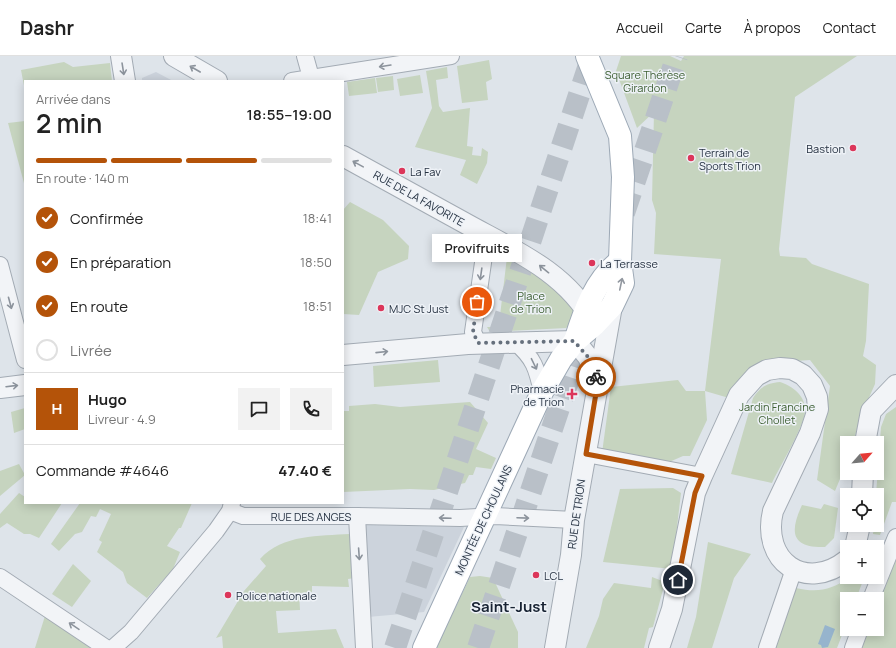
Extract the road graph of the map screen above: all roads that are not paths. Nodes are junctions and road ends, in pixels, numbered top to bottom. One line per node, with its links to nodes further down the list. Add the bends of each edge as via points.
1 (121, 56): 7 (street, one-way to 7)
2 (174, 56): 8 (street, one-way to 2)
3 (306, 56): 6 (street)
4 (451, 56): 6 (street, one-way to 6)
5 (587, 56): 11 (main road, via 620,136 623,177)
6 (311, 79)
7 (125, 80)
8 (215, 80)
9 (344, 157): 10 (street, RUE DE LA FAVORITE, one-way to 9)
10 (488, 236): 14 (street, RUE DE LA FAVORITE, one-way to 10, via 539,265); 17 (street, one-way to 17, via 473,332)
11 (620, 261): 13 (main road, one-way to 11, via 623,283); 14 (main road, via 610,269)
12 (0, 265): 19 (street, one-way to 19)
13 (612, 306): 14 (main road); 18 (street)
14 (585, 308): 15 (main road); 18 (street)
15 (574, 341): 16 (street); 21 (street, via 588,357); 25 (main road)
16 (515, 342): 17 (street); 25 (street, one-way to 25, via 531,358 537,369)
17 (478, 343): 20 (street, one-way to 17)
18 (602, 354): 21 (street)
19 (24, 356)
20 (344, 356)
21 (598, 381): 27 (street, RUE DE TRION)
22 (24, 385): 24 (street, one-way to 22)
23 (896, 385): 26 (street, via 871,411)
24 (0, 388)
25 (542, 392): 31 (main road, MONTÉE DE CHOULANS)
26 (866, 436)
27 (586, 454): 28 (street); 32 (street, RUE DE TRION)
28 (702, 476): 35 (street, via 739,395 756,376 767,370 792,369 812,385 818,396 818,409 770,524 775,551); 44 (street, via 695,493 672,609)
29 (231, 507): 30 (street, RUE DES ANGES, via 243,516); 40 (street, RUE DES ANGES, via 216,531 131,632)
30 (357, 516): 31 (street, RUE DES ANGES, one-way to 30); 41 (street, one-way to 41)
31 (484, 517): 32 (street, RUE DES ANGES, one-way to 32); 42 (main road, MONTÉE DE CHOULANS)
32 (574, 520): 43 (street, RUE DE TRION)
33 (896, 537): 37 (street)
34 (840, 566): 35 (street, via 822,574 808,574)
35 (794, 569): 45 (street)
36 (0, 577): 39 (street, one-way to 36)
37 (874, 592)
38 (857, 636): 46 (street)
39 (106, 648)
40 (113, 648)
41 (364, 648)
42 (424, 648)
43 (555, 648)
44 (659, 648)
45 (767, 648)
46 (853, 648)

